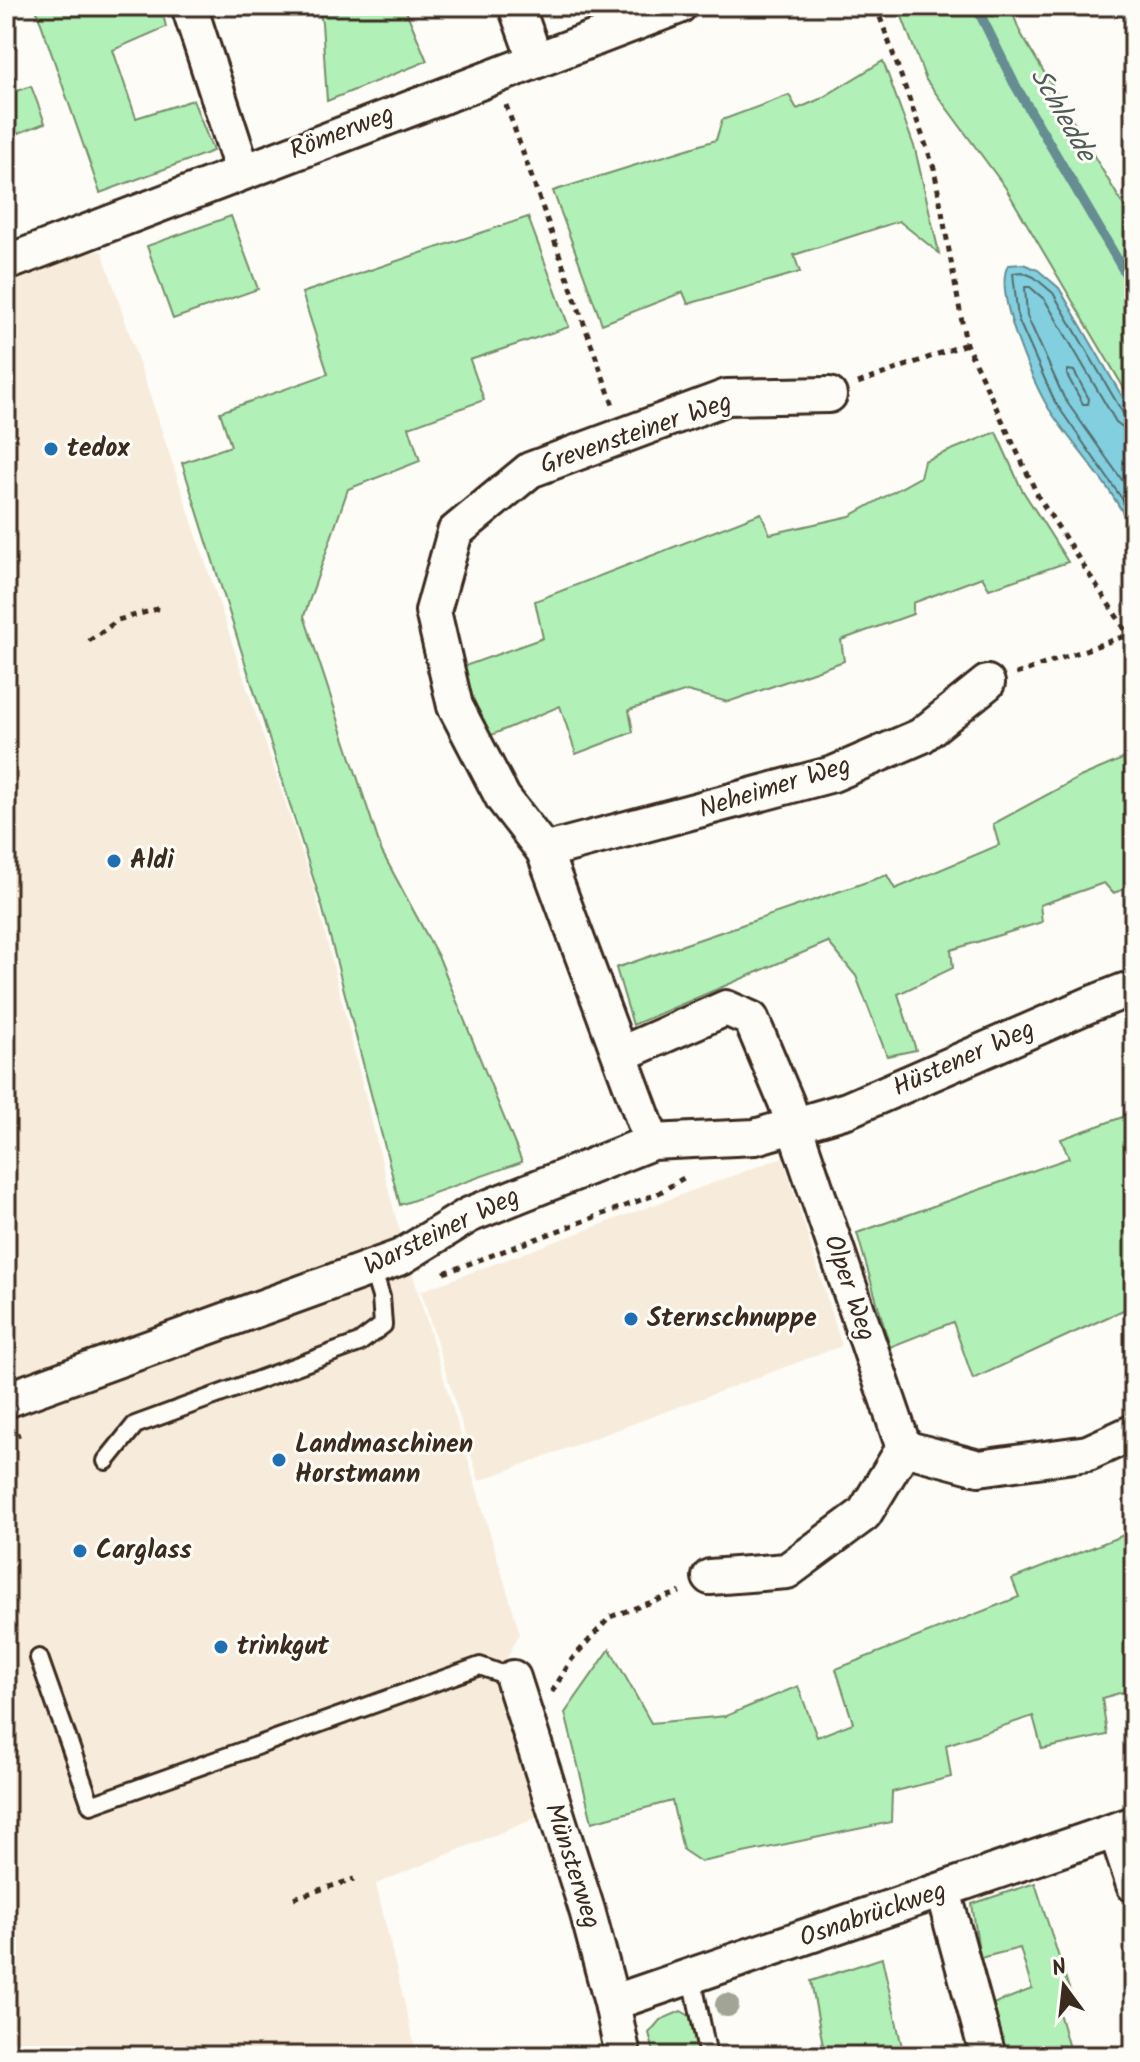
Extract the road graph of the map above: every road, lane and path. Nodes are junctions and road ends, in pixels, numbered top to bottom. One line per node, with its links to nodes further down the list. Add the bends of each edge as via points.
1 (189, 6): 7 (street)
2 (516, 6): 5 (street)
3 (679, 6): 5 (street, Römerweg)
4 (876, 6): 9 (path, via 934,168)
5 (535, 59): 6 (street, Römerweg)
6 (495, 74): 7 (street, Römerweg); 11 (path)
7 (243, 172): 8 (street, Römerweg)
8 (6, 263)
9 (966, 344): 10 (path); 13 (path, via 1039,498)
10 (829, 395): 11 (street, Grevensteiner Weg, via 727,397)
11 (626, 435): 17 (street, Grevensteiner Weg, via 530,470 455,532 433,611 455,706 503,798)
12 (161, 608): 14 (path, via 118,620)
13 (1128, 635): 15 (path); 16 (path)
14 (89, 641)
15 (1134, 643)
16 (987, 683): 17 (street, Neheimer Weg, via 921,736 833,774)
17 (544, 851): 19 (street, Grevensteiner Weg)
18 (1134, 991): 20 (street, Hüstener Weg)
19 (621, 1054): 20 (street, via 726,1008 751,1019); 21 (street, Grevensteiner Weg)
20 (794, 1127): 21 (street, Warsteiner Weg, via 755,1137); 25 (street, Olper Weg)
21 (652, 1142): 22 (street, Warsteiner Weg, via 469,1215 401,1257)
22 (372, 1268): 23 (street, Warsteiner Weg); 26 (lane, via 383,1325 359,1343 135,1425)
23 (6, 1400)
24 (1134, 1432): 25 (street, via 1088,1453 979,1468)
25 (904, 1448): 27 (street, via 864,1514 787,1571)
26 (106, 1461)
27 (710, 1577): 30 (path, via 610,1617 572,1659)
28 (39, 1658): 29 (lane, via 91,1805 480,1666)
29 (513, 1678): 30 (street, Münsterweg)
30 (530, 1729): 37 (street, Münsterweg)
31 (1125, 1827): 33 (street); 34 (street, Osnabrückweg)
32 (354, 1879): 35 (path)
33 (1134, 1885)
34 (943, 1891): 36 (street, Osnabrückweg); 40 (street)
35 (294, 1898)
36 (692, 1977): 37 (street, Osnabrückweg); 39 (lane)
37 (612, 2003): 38 (street, Münsterweg)
38 (623, 2056)
39 (708, 2056)
40 (988, 2056)

